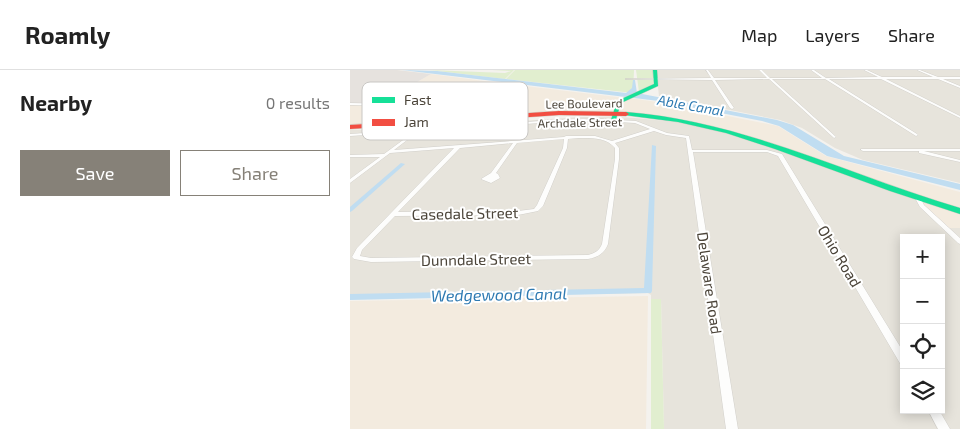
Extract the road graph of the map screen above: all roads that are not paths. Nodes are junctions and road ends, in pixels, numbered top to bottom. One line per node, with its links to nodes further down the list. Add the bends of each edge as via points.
1 (707, 70): 12 (street)
2 (760, 70): 13 (street)
3 (812, 70): 7 (street)
4 (865, 70): 8 (street)
5 (918, 70): 9 (street)
6 (655, 74): 11 (street); 12 (street); 18 (main road, via 655,86 618,104)
7 (825, 78): 8 (street); 13 (street); 22 (street)
8 (882, 78): 9 (street); 16 (street)
9 (937, 78): 10 (street); 14 (street)
10 (960, 78)
11 (626, 79)
12 (713, 79): 13 (street); 15 (street)
13 (769, 79): 24 (street)
14 (960, 87)
15 (732, 108)
16 (960, 116)
17 (528, 117): 18 (main road, Lee Boulevard, via 575,114)
18 (615, 117): 19 (main road, Lee Boulevard); 20 (street, Archdale Street); 21 (street, Archdale Street); 39 (main road, Lee Boulevard, via 697,123 749,137)
19 (528, 119)
20 (528, 123)
21 (655, 129): 23 (street, Archdale Street); 28 (street)
22 (916, 136)
23 (688, 137): 33 (street, Delaware Road)
24 (834, 137)
25 (566, 138): 27 (street); 28 (street, via 590,137); 41 (street, Casedale Street, via 536,210)
26 (404, 140): 34 (street)
27 (516, 142): 29 (street); 37 (street)
28 (612, 142): 41 (street, Dunndale Street, via 617,148 617,158 605,244 597,255 371,260 356,257 359,249)
29 (459, 146): 34 (street); 41 (street)
30 (863, 150): 31 (street)
31 (916, 150): 32 (street); 36 (street)
32 (960, 150)
33 (691, 151): 43 (street, Ohio Road, via 776,152); 45 (street, Delaware Road)
34 (386, 153): 35 (street); 38 (street)
35 (350, 156)
36 (960, 161)
37 (492, 175)
38 (350, 181)
39 (918, 198): 40 (main road, Lee Boulevard); 42 (street, via 922,206)
40 (960, 211)
41 (393, 214)
42 (960, 242)
43 (900, 355)
44 (935, 414): 46 (street)
45 (732, 429)
46 (944, 429)

